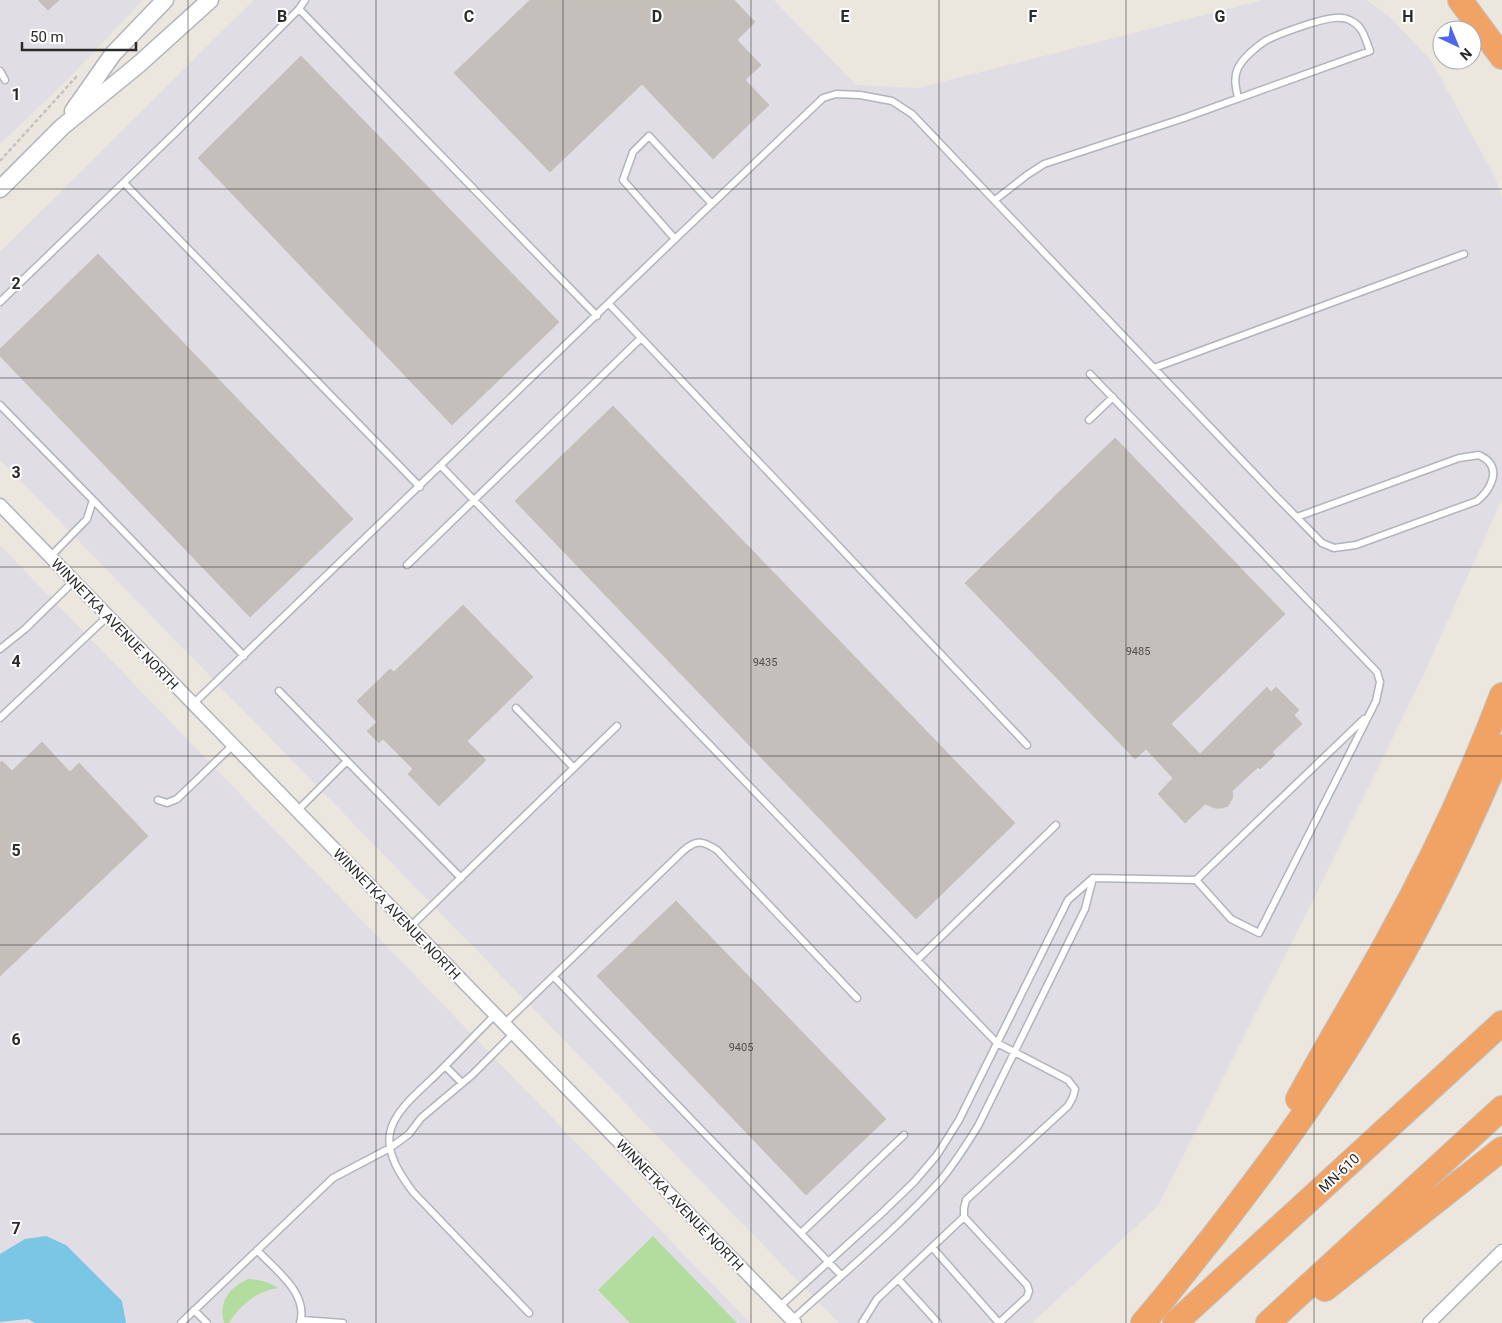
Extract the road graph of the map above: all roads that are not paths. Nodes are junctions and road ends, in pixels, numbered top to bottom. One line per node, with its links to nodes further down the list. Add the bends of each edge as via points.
1 (165, 0): 10 (street, via 113,54)
2 (210, 0): 10 (street)
3 (304, 0): 5 (lane)
4 (1460, 0): 6 (highway)
5 (300, 9): 11 (lane); 19 (lane)
6 (1502, 57)
7 (0, 71): 8 (lane)
8 (5, 80)
9 (1238, 98): 9 (lane, via 1370,51 1362,31 1355,22 1341,17 1311,24 1265,42 1239,67 1234,79); 13 (lane, via 1044,164)
10 (62, 127): 12 (street)
11 (124, 182): 17 (lane); 27 (lane)
12 (0, 189)
13 (995, 200): 14 (lane, via 912,114 892,101 836,94 823,98); 21 (lane)
14 (712, 204): 15 (lane); 15 (lane, via 649,136 633,152 623,180)
15 (675, 239): 18 (lane)
16 (1464, 254): 21 (lane)
17 (0, 302)
18 (609, 304): 19 (lane); 20 (lane)
19 (597, 316): 26 (lane)
20 (641, 338): 29 (lane); 45 (lane)
21 (1154, 368): 31 (lane)
22 (1090, 374): 23 (lane)
23 (1113, 397): 25 (lane); 42 (lane, via 1377,672 1380,682 1376,701)
24 (0, 405): 28 (lane)
25 (1089, 420)
26 (441, 466): 27 (lane); 29 (lane)
27 (420, 487): 37 (lane)
28 (92, 500): 32 (lane, via 87,519); 37 (lane)
29 (474, 500): 33 (lane); 57 (lane)
30 (0, 506): 32 (street, WINNETKA AVENUE NORTH)
31 (1297, 517): 31 (lane, via 1322,544 1334,548 1356,545 1477,501 1486,494 1494,473 1490,462 1479,455 1458,458)
32 (50, 557): 34 (street, WINNETKA AVENUE NORTH)
33 (407, 565)
34 (74, 582): 35 (street, WINNETKA AVENUE NORTH); 36 (lane)
35 (108, 616): 40 (street, WINNETKA AVENUE NORTH); 43 (lane)
36 (0, 649)
37 (244, 656): 40 (lane)
38 (279, 691): 48 (lane)
39 (1502, 695): 73 (highway, via 1438,843 1389,939 1297,1100)
40 (194, 704): 46 (street, WINNETKA AVENUE NORTH)
41 (516, 708): 49 (lane)
42 (1368, 714): 55 (lane); 55 (lane, via 1259,933 1231,919)
43 (0, 718)
44 (617, 726): 49 (lane)
45 (1027, 745)
46 (233, 746): 50 (lane, via 177,799 167,803); 51 (street, WINNETKA AVENUE NORTH)
47 (1502, 748): 73 (highway, via 1446,872 1364,1022 1281,1148)
48 (348, 761): 51 (lane); 53 (lane)
49 (574, 768): 53 (lane)
50 (158, 800)
51 (297, 811): 56 (street, WINNETKA AVENUE NORTH)
52 (1056, 825): 57 (lane)
53 (461, 878): 56 (lane)
54 (1093, 878): 55 (lane); 63 (lane, via 1068,900); 64 (lane, via 1085,909)
55 (1196, 880)
56 (410, 927): 60 (street, WINNETKA AVENUE NORTH)
57 (917, 960): 63 (lane)
58 (554, 977): 59 (lane, via 683,851 691,844 704,842 717,850); 60 (lane); 72 (lane)
59 (857, 998)
60 (499, 1019): 62 (street, WINNETKA AVENUE NORTH); 65 (lane)
61 (1502, 1023): 92 (highway, MN-610)
62 (514, 1034): 66 (lane); 80 (street, WINNETKA AVENUE NORTH)
63 (997, 1044): 64 (lane); 77 (lane, via 959,1120 937,1155 914,1182)
64 (1015, 1052): 71 (lane, via 1068,1080 1075,1089 1073,1097 1068,1106 966,1200); 78 (lane, via 978,1126 940,1181)
65 (445, 1066): 66 (lane); 69 (lane, via 397,1116 390,1132)
66 (462, 1083): 69 (lane)
67 (1502, 1108): 93 (highway)
68 (904, 1135): 72 (lane)
69 (390, 1148): 75 (lane, via 333,1178); 82 (lane, via 403,1179)
70 (1502, 1149): 94 (highway)
71 (964, 1217): 74 (lane); 90 (lane, via 1029,1291 1027,1297)
72 (801, 1233): 77 (lane)
73 (1208, 1242): 91 (highway)
74 (932, 1247): 79 (lane); 90 (lane)
75 (257, 1250): 81 (lane); 83 (lane, via 295,1290 301,1304)
76 (1502, 1251): 95 (street)
77 (829, 1262): 78 (lane); 80 (lane)
78 (841, 1275): 84 (lane)
79 (898, 1279): 88 (lane, via 877,1299); 89 (lane)
80 (779, 1307): 84 (street, WINNETKA AVENUE NORTH)
81 (194, 1310): 85 (lane); 86 (lane)
82 (529, 1313)
83 (301, 1321): 87 (lane)
84 (793, 1321)
85 (181, 1323)
86 (207, 1323)
87 (342, 1323)
88 (862, 1323)
89 (938, 1323)
90 (999, 1323)
91 (1143, 1323)
92 (1175, 1323)
93 (1268, 1323)
94 (1286, 1323)
95 (1428, 1323)

